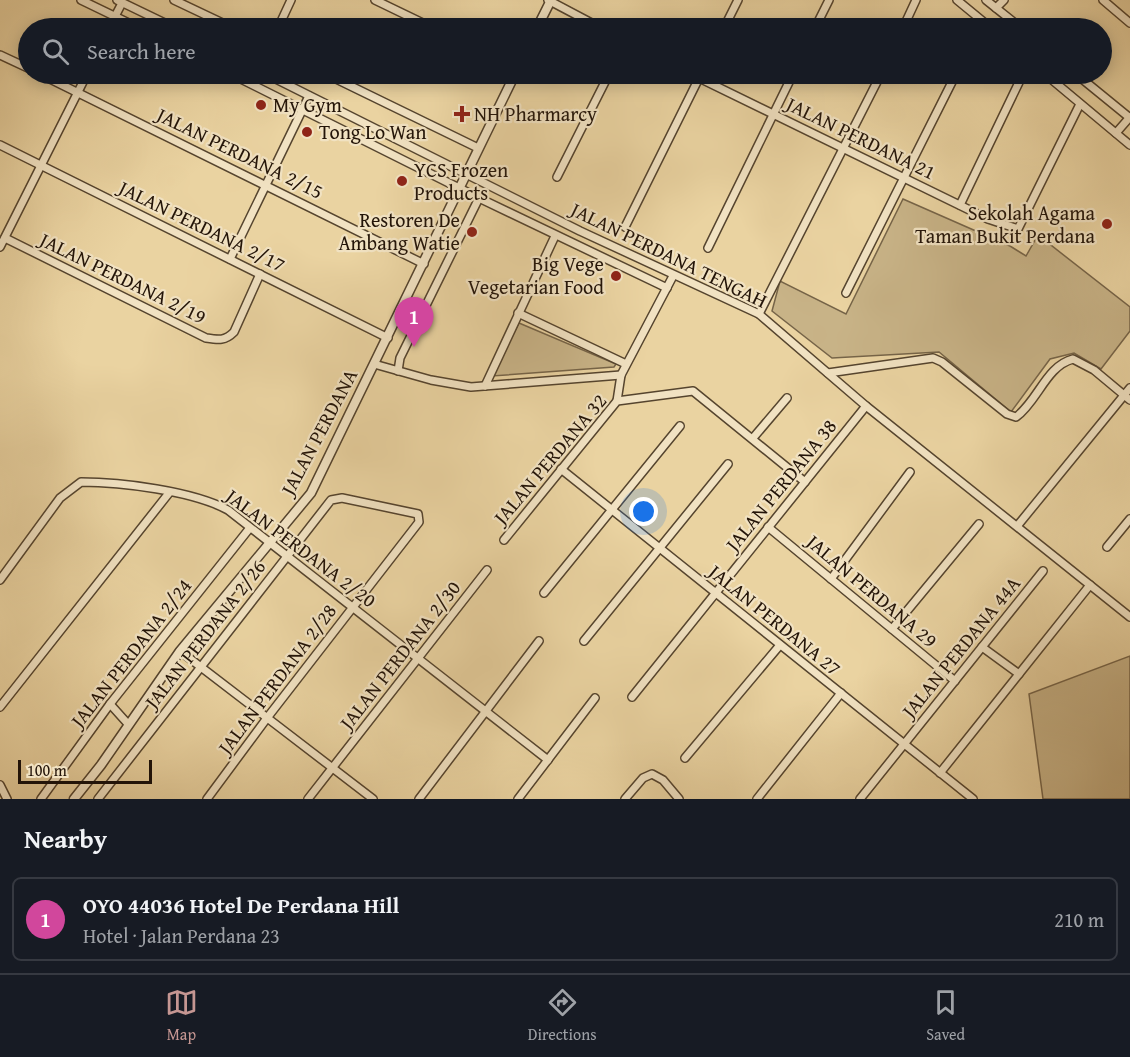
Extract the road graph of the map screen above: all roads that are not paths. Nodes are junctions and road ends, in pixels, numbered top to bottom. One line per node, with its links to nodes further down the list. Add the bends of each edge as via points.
1 (81, 0): 16 (street)
2 (174, 0): 18 (street)
3 (291, 0): 19 (street)
4 (550, 0): 21 (street); 22 (street)
5 (727, 0): 14 (street)
6 (830, 0): 24 (street)
7 (916, 0): 25 (street)
8 (957, 0): 26 (street)
9 (986, 0): 15 (street)
10 (1004, 0): 15 (street)
11 (1103, 0): 28 (street)
12 (120, 1): 16 (street); 17 (street)
13 (381, 1): 20 (street)
14 (737, 2): 23 (street)
15 (996, 9): 27 (street)
16 (115, 17)
17 (155, 18)
18 (212, 18)
19 (283, 18)
20 (414, 18)
21 (542, 18)
22 (583, 18)
23 (729, 18)
24 (820, 18)
25 (908, 18)
26 (979, 18)
27 (1008, 18)
28 (1130, 23)
29 (0, 54): 30 (street)
30 (18, 63)
31 (62, 84): 46 (street, JALAN PERDANA 2/15)
32 (82, 84): 46 (street)
33 (252, 84): 49 (street)
34 (286, 84): 47 (street, JALAN PERDANA TENGAH)
35 (347, 84): 55 (street)
36 (510, 84): 55 (street, JALAN PERDANA)
37 (604, 84): 59 (street)
38 (696, 84): 65 (street)
39 (715, 84): 50 (street, JALAN PERDANA 21)
40 (788, 84): 50 (street)
41 (875, 84): 56 (street)
42 (951, 84): 60 (street)
43 (1018, 84): 64 (street)
44 (1057, 84): 48 (street)
45 (1089, 84): 51 (street)
46 (78, 91): 57 (street); 61 (street, JALAN PERDANA 2/15)
47 (309, 96): 49 (street); 58 (street, JALAN PERDANA TENGAH)
48 (1080, 104): 52 (street); 64 (street, JALAN PERDANA 21, via 1017,229)
49 (303, 109): 61 (street); 62 (street)
50 (773, 114): 56 (street, JALAN PERDANA 21); 69 (street)
51 (1130, 117): 52 (street)
52 (1116, 133): 53 (street)
53 (1130, 145)
54 (0, 146): 57 (street, JALAN PERDANA 2/17)
55 (478, 148): 58 (street, JALAN PERDANA)
56 (844, 148): 60 (street, JALAN PERDANA 21); 77 (street)
57 (41, 165): 67 (street); 70 (street, JALAN PERDANA 2/17)
58 (465, 175): 62 (street, JALAN PERDANA); 73 (street, JALAN PERDANA TENGAH)
59 (557, 177)
60 (906, 177): 64 (street, JALAN PERDANA 21); 75 (street)
61 (266, 184): 70 (street); 71 (street, JALAN PERDANA 2/15)
62 (459, 188): 63 (street); 71 (street, JALAN PERDANA)
63 (479, 198): 66 (street); 81 (street, via 400,358)
64 (960, 205)
65 (626, 227)
66 (555, 236): 74 (street); 76 (street)
67 (4, 238): 68 (street); 72 (street, JALAN PERDANA 2/19, via 206,338 220,340 234,332)
68 (0, 247)
69 (708, 248)
70 (230, 259): 72 (street, JALAN PERDANA 2/17)
71 (424, 264): 78 (street, JALAN PERDANA)
72 (260, 274): 78 (street, JALAN PERDANA 2/17)
73 (673, 276): 74 (street); 77 (street, JALAN PERDANA TENGAH)
74 (667, 288): 80 (street)
75 (846, 293)
76 (518, 313): 80 (street); 84 (street)
77 (759, 314): 82 (street, JALAN PERDANA TENGAH)
78 (388, 338): 79 (street, JALAN PERDANA)
79 (374, 364): 81 (street); 105 (street, JALAN PERDANA, via 310,493)
80 (626, 364): 83 (street)
81 (398, 371): 84 (street, via 453,385)
82 (828, 373): 86 (street, via 933,358 1016,417 1058,366 1073,359 1094,370); 89 (street, JALAN PERDANA TENGAH)
83 (621, 375): 84 (street); 88 (street)
84 (485, 386)
85 (1130, 388): 86 (street)
86 (1127, 397): 101 (street)
87 (787, 398): 91 (street)
88 (617, 401): 91 (street, JALAN PERDANA 32, via 693,392); 93 (street, JALAN PERDANA 32)
89 (866, 406): 95 (street, JALAN PERDANA 38); 101 (street, JALAN PERDANA TENGAH)
90 (680, 426): 98 (street)
91 (753, 438): 95 (street, JALAN PERDANA 32)
92 (728, 464): 107 (street)
93 (561, 469): 98 (street, JALAN PERDANA 27); 104 (street, JALAN PERDANA 32)
94 (910, 472): 111 (street)
95 (805, 482): 102 (street, JALAN PERDANA 38)
96 (169, 493): 103 (street, JALAN PERDANA 2/20, via 210,501 228,510); 112 (street, JALAN PERDANA 2/20, via 81,482 60,498); 132 (street)
97 (342, 498): 108 (street, JALAN PERDANA 2/26, via 327,504); 116 (street, JALAN PERDANA 2/28, via 414,512 420,518)
98 (611, 510): 107 (street, JALAN PERDANA 27); 114 (street)
99 (1130, 519): 106 (street)
100 (979, 524): 118 (street)
101 (1018, 525): 113 (street, JALAN PERDANA TENGAH)
102 (768, 527): 111 (street, JALAN PERDANA 29); 115 (street, JALAN PERDANA 38)
103 (249, 529): 105 (street, JALAN PERDANA 2/20); 131 (street, JALAN PERDANA 2/24)
104 (504, 540)
105 (270, 544): 108 (street, JALAN PERDANA 2/20); 123 (street, JALAN PERDANA)
106 (1107, 547)
107 (659, 548): 115 (street, JALAN PERDANA 27); 120 (street)
108 (286, 557): 116 (street, JALAN PERDANA 2/20); 125 (street, JALAN PERDANA 2/26)
109 (487, 570): 124 (street, JALAN PERDANA 2/30)
110 (1043, 571): 122 (street, JALAN PERDANA 44A)
111 (831, 579): 118 (street, JALAN PERDANA 29)
112 (0, 580)
113 (1090, 585): 117 (street, JALAN PERDANA TENGAH); 126 (street)
114 (544, 593)
115 (715, 593): 121 (street, JALAN PERDANA 27); 129 (street, JALAN PERDANA 38)
116 (352, 607): 124 (street, JALAN PERDANA 2/20); 134 (street, JALAN PERDANA 2/28)
117 (1130, 617)
118 (892, 629): 127 (street, JALAN PERDANA 29)
119 (539, 641): 133 (street)
120 (584, 641)
121 (780, 645): 128 (street, JALAN PERDANA 27); 137 (street)
122 (982, 647): 126 (street); 127 (street, JALAN PERDANA 44A)
123 (180, 651): 125 (street); 135 (street, JALAN PERDANA)
124 (418, 660): 133 (street, JALAN PERDANA 2/20); 139 (street, JALAN PERDANA 2/30)
125 (200, 667): 134 (street); 146 (street, JALAN PERDANA 2/26)
126 (1019, 674): 140 (street)
127 (955, 681): 136 (street, JALAN PERDANA 44A)
128 (841, 693): 136 (street, JALAN PERDANA 27); 154 (street)
129 (632, 697)
130 (594, 698): 138 (street)
131 (110, 704): 135 (street); 144 (street, JALAN PERDANA 2/24)
132 (0, 707)
133 (484, 712): 138 (street, JALAN PERDANA 2/20); 150 (street)
134 (267, 718): 139 (street); 147 (street, JALAN PERDANA 2/28)
135 (128, 724): 145 (street, JALAN PERDANA)
136 (904, 744): 140 (street, JALAN PERDANA 27); 155 (street, JALAN PERDANA 44A)
137 (685, 758)
138 (548, 760): 151 (street)
139 (331, 767): 148 (street); 149 (street)
140 (940, 773): 142 (street, JALAN PERDANA 27)
141 (0, 785): 143 (street)
142 (970, 798)
143 (7, 799)
144 (41, 799)
145 (74, 799)
146 (98, 799)
147 (207, 799)
148 (308, 799)
149 (373, 799)
150 (419, 799)
151 (519, 799)
152 (625, 799): 153 (street, via 643,778 652,774 663,780)
153 (679, 799)
154 (757, 799)
155 (860, 799)

